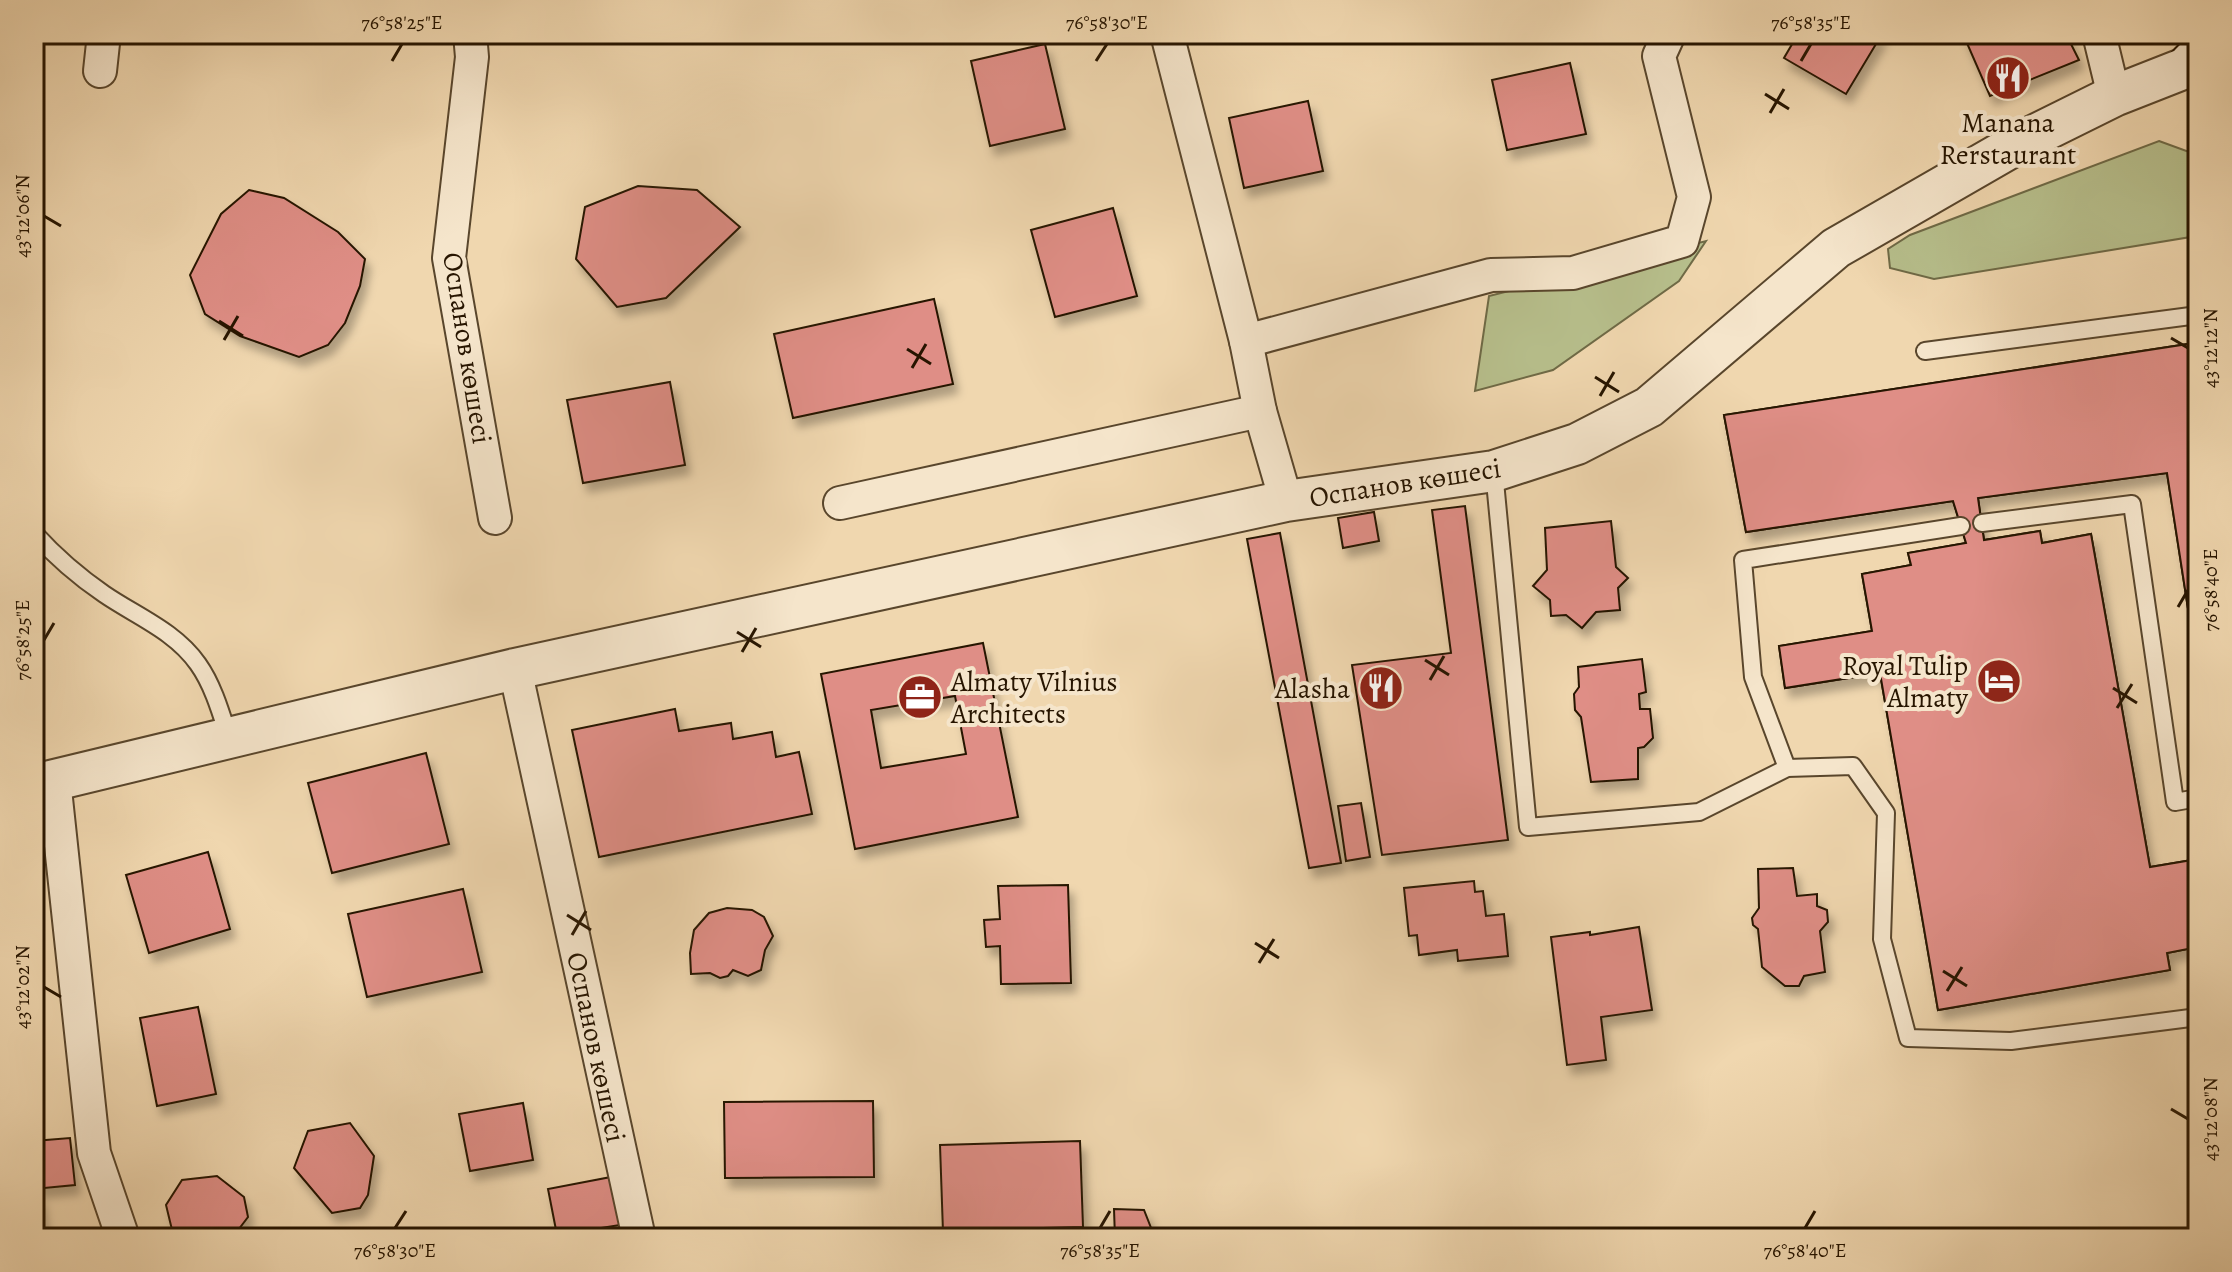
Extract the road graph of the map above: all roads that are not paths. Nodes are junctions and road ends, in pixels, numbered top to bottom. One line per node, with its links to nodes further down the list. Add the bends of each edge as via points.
1 (104, 34): 7 (street)
2 (470, 34): 16 (street, Оспанов көшесі, via 472,57 449,258)
3 (1167, 34): 10 (street)
4 (1669, 34): 10 (street, via 1659,56 1694,197 1682,241 1573,273 1491,275)
5 (2099, 34): 8 (street)
6 (2196, 66): 8 (street, Оспанов көшесі)
7 (100, 71)
8 (2114, 96): 13 (street, Оспанов көшесі, via 2015,145 1836,248 1649,407 1577,444)
9 (2198, 315): 11 (lane)
10 (1246, 341): 12 (street)
11 (1925, 351)
12 (1260, 411): 14 (street); 15 (street)
13 (1494, 471): 14 (street, Оспанов көшесі); 22 (lane, via 1528,827 1699,812)
14 (1286, 501): 20 (street, Оспанов көшесі)
15 (840, 503)
16 (495, 518)
17 (1982, 523): 24 (lane, via 2132,504 2175,802)
18 (1961, 526): 22 (lane, via 1743,560 1753,677)
19 (34, 533): 21 (lane, via 103,594 183,647 199,664)
20 (515, 669): 21 (street, Оспанов көшесі); 27 (street, Оспанов көшесі)
21 (230, 739): 23 (street, Оспанов көшесі)
22 (1787, 768): 25 (lane, via 1853,766 1886,813 1882,939 1908,1038 2011,1041)
23 (44, 782): 26 (street, Оспанов көшесі, via 94,1153)
24 (2198, 798)
25 (2198, 1017)
26 (123, 1238)
27 (639, 1238)

